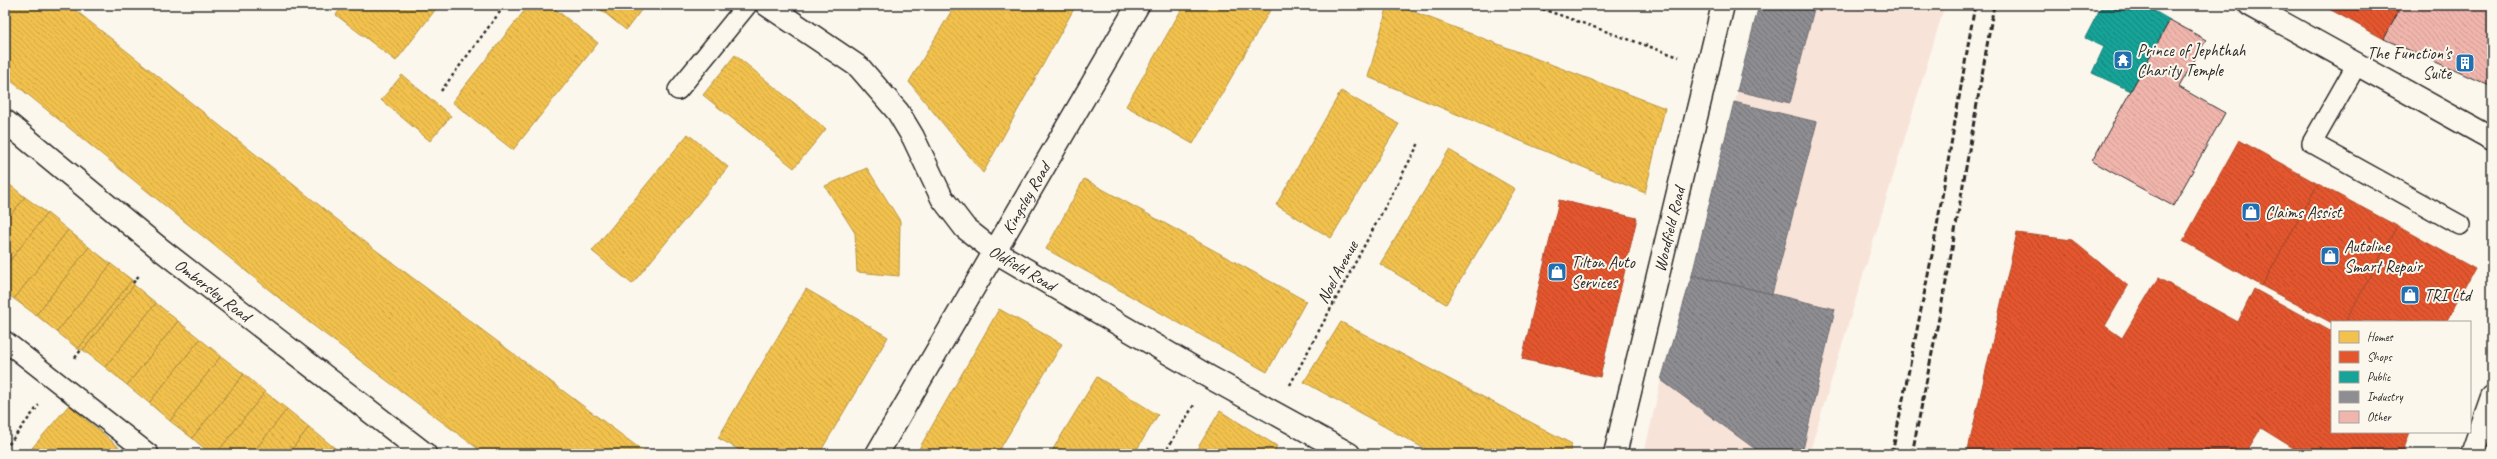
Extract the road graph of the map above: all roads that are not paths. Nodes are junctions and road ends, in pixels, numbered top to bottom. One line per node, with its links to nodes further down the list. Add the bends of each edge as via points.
1 (748, 5): 7 (lane)
2 (767, 5): 11 (street, Oldfield Road, via 859,67 898,112 942,198 965,228)
3 (1138, 5): 11 (street, Kingsley Road)
4 (1723, 5): 18 (street, Woodfield Road)
5 (2250, 5): 6 (street)
6 (2357, 64): 9 (street); 10 (lane, via 2312,143)
7 (678, 90)
8 (5, 121): 15 (street, Ombersley Road, via 159,248)
9 (2492, 139)
10 (2460, 225)
11 (994, 252): 16 (street, Kingsley Road); 17 (street, Oldfield Road, via 1211,378)
12 (5, 341): 14 (lane)
13 (2492, 398): 19 (street)
14 (149, 454)
15 (425, 454)
16 (877, 454)
17 (1349, 454)
18 (1614, 454)
19 (2472, 454)

